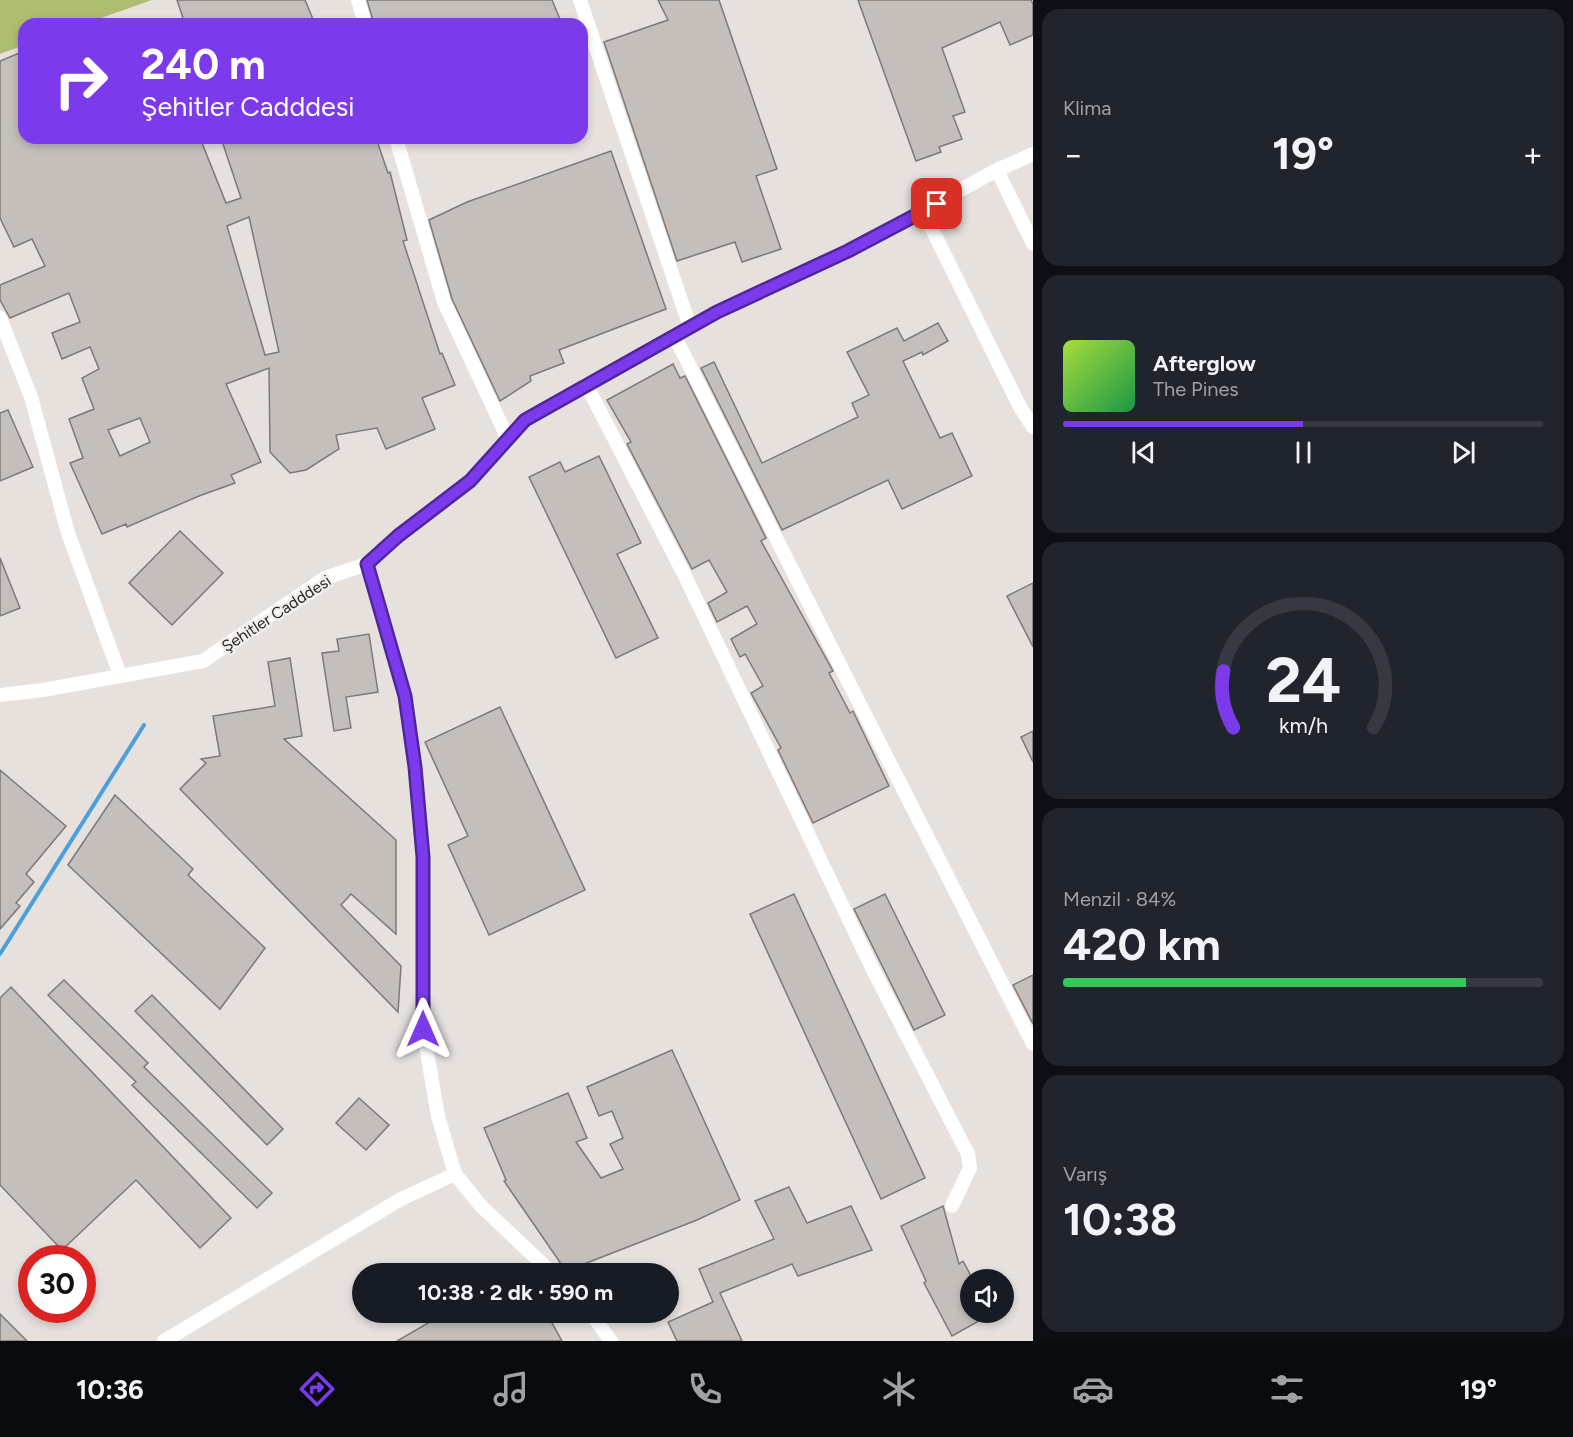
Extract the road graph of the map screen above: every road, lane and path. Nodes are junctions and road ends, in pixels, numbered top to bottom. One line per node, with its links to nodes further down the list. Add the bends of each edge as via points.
1 (358, 0): 3 (street)
2 (580, 0): 4 (street)
3 (363, 18)
4 (586, 18)
5 (588, 24): 12 (street)
6 (398, 144): 16 (street, via 444,302)
7 (1033, 154): 8 (street, Şehitler Cadddesi)
8 (998, 170): 9 (street, Şehitler Cadddesi); 10 (street)
9 (923, 212): 12 (street, Şehitler Cadddesi); 15 (street)
10 (1033, 244)
11 (0, 318): 18 (street, via 31,397 68,532)
12 (690, 327): 13 (street, Şehitler Cadddesi)
13 (674, 335): 14 (street, Şehitler Cadddesi); 20 (street)
14 (586, 384): 16 (street, Şehitler Cadddesi, via 525,420); 22 (street, via 684,574 873,970 968,1154 970,1168)
15 (1033, 427)
16 (508, 439): 17 (street, Şehitler Cadddesi, via 470,481)
17 (367, 564): 18 (street, Şehitler Cadddesi, via 325,578 203,661); 21 (street, via 406,706 415,767 423,857 423,1029 438,1116)
18 (120, 675): 19 (street, Şehitler Cadddesi)
19 (3, 698)
20 (1033, 1044)
21 (455, 1174): 23 (street, via 481,1206); 25 (street, via 401,1199)
22 (952, 1206)
23 (541, 1263)
24 (598, 1323): 26 (street)
25 (164, 1341)
26 (611, 1341)

